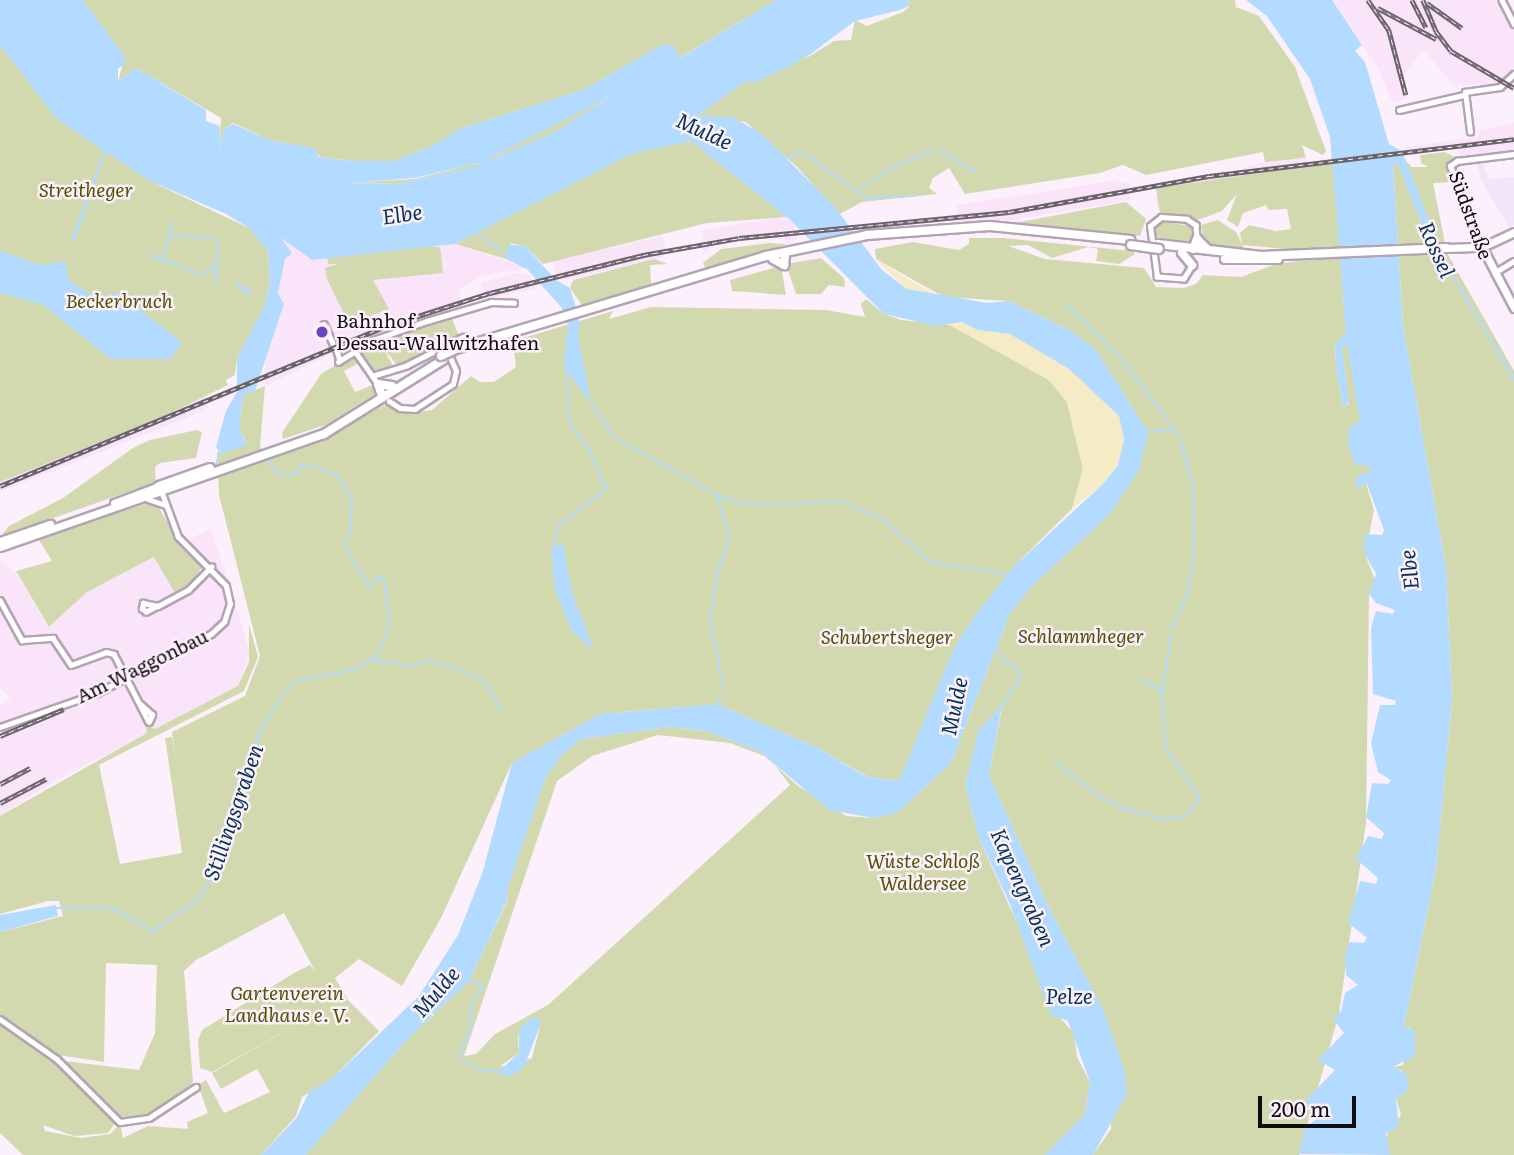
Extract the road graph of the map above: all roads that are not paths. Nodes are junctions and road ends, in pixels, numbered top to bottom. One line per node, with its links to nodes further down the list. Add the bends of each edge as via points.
1 (1502, 0): 2 (street)
2 (1514, 24)
3 (1514, 74): 4 (street)
4 (1511, 83): 5 (street)
5 (1464, 94): 6 (street); 7 (street)
6 (1399, 110)
7 (1470, 132)
8 (1514, 154): 12 (street, Südstraße, via 1457,162 1450,169)
9 (1514, 232): 12 (main road)
10 (1197, 239): 15 (highway); 16 (highway); 20 (street, via 1197,228 1190,220 1161,217 1150,226 1156,275 1184,279)
11 (1159, 247): 14 (highway, bridge, via 1035,228 922,231); 16 (highway); 17 (highway)
12 (1482, 247): 13 (main road); 22 (main road, Südstraße)
13 (1447, 248): 18 (highway)
14 (803, 249): 21 (highway); 21 (highway, via 785,256 784,265 773,259)
15 (1208, 251): 16 (highway); 18 (highway)
16 (1195, 252): 17 (highway); 18 (highway, via 1254,261); 20 (highway)
17 (1182, 253): 20 (highway)
18 (1298, 255)
19 (1514, 261): 22 (street)
20 (1192, 265)
21 (725, 270): 23 (highway)
22 (1493, 273): 25 (main road, Südstraße)
23 (684, 282): 26 (highway); 26 (highway)
24 (514, 303): 30 (street, via 482,304 380,337)
25 (1514, 308)
26 (585, 310): 32 (highway, bridge, via 457,351)
27 (324, 324): 30 (street, via 339,361)
28 (463, 337): 29 (street)
29 (444, 344): 31 (street); 32 (street, via 456,371 453,384 415,409 400,408)
30 (355, 351): 31 (street)
31 (375, 380): 32 (highway)
32 (386, 395): 33 (highway, via 326,428)
33 (160, 489): 34 (main road); 35 (street, Am Waggonbau); 36 (main road)
34 (144, 498): 35 (street, via 155,498); 36 (main road)
35 (166, 506): 37 (street, Am Waggonbau, via 181,540)
36 (0, 544)
37 (211, 567): 39 (street, via 193,587); 40 (street, Am Waggonbau, via 228,592 224,622 211,634)
38 (0, 600): 40 (street, via 24,641 50,636 74,666 111,653)
39 (158, 606)
40 (127, 678): 41 (street); 42 (street, Am Waggonbau)
41 (141, 705)
42 (0, 727)
43 (0, 1018): 44 (street, via 57,1059 120,1122 149,1118)
44 (196, 1087)

